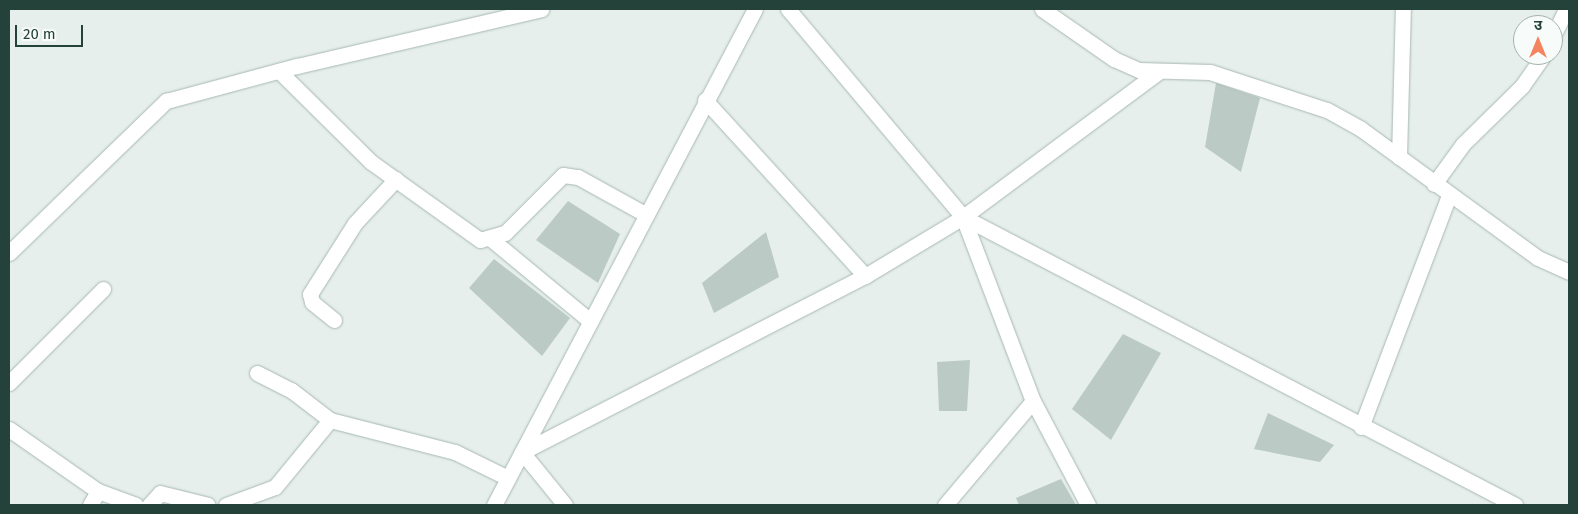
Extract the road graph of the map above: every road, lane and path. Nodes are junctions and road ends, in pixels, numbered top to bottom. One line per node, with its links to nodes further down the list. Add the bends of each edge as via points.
1 (541, 9): 7 (street)
2 (754, 9): 9 (street)
3 (788, 9): 15 (street)
4 (1042, 9): 8 (street, via 1114,60 1139,70)
5 (1403, 9): 10 (street)
6 (1537, 65): 12 (street, via 1522,86 1463,144)
7 (279, 71): 11 (street, via 343,136); 17 (street, via 166,102)
8 (1158, 72): 10 (street, via 1210,72 1276,91 1327,110 1361,129); 15 (street)
9 (705, 100): 14 (street); 19 (street)
10 (1399, 157): 12 (street)
11 (396, 179): 16 (street, via 472,236); 21 (street, via 355,223 310,294 312,302)
12 (1434, 184): 13 (street)
13 (1449, 194): 18 (street, via 1538,258); 27 (street)
14 (646, 214): 16 (street, via 578,177 563,175 518,222); 22 (street)
15 (963, 217): 19 (street); 25 (street); 27 (street)
16 (491, 239): 22 (street)
17 (9, 253)
18 (1569, 272)
19 (865, 276): 29 (street)
20 (103, 289): 24 (street)
21 (334, 320)
22 (590, 321): 29 (street)
23 (257, 373): 26 (street, via 290,390)
24 (9, 383)
25 (1033, 401): 39 (street); 40 (street)
26 (330, 420): 30 (street, via 455,452); 36 (street, via 275,487)
27 (1362, 427): 41 (street)
28 (9, 429): 31 (street)
29 (522, 452): 30 (street); 38 (street)
30 (508, 478): 37 (street)
31 (98, 491): 32 (street); 33 (street)
32 (90, 505)
33 (136, 505)
34 (149, 505): 35 (street, via 160,493)
35 (208, 505)
36 (226, 505)
37 (494, 505)
38 (565, 505)
39 (945, 505)
40 (1088, 505)
41 (1515, 505)

